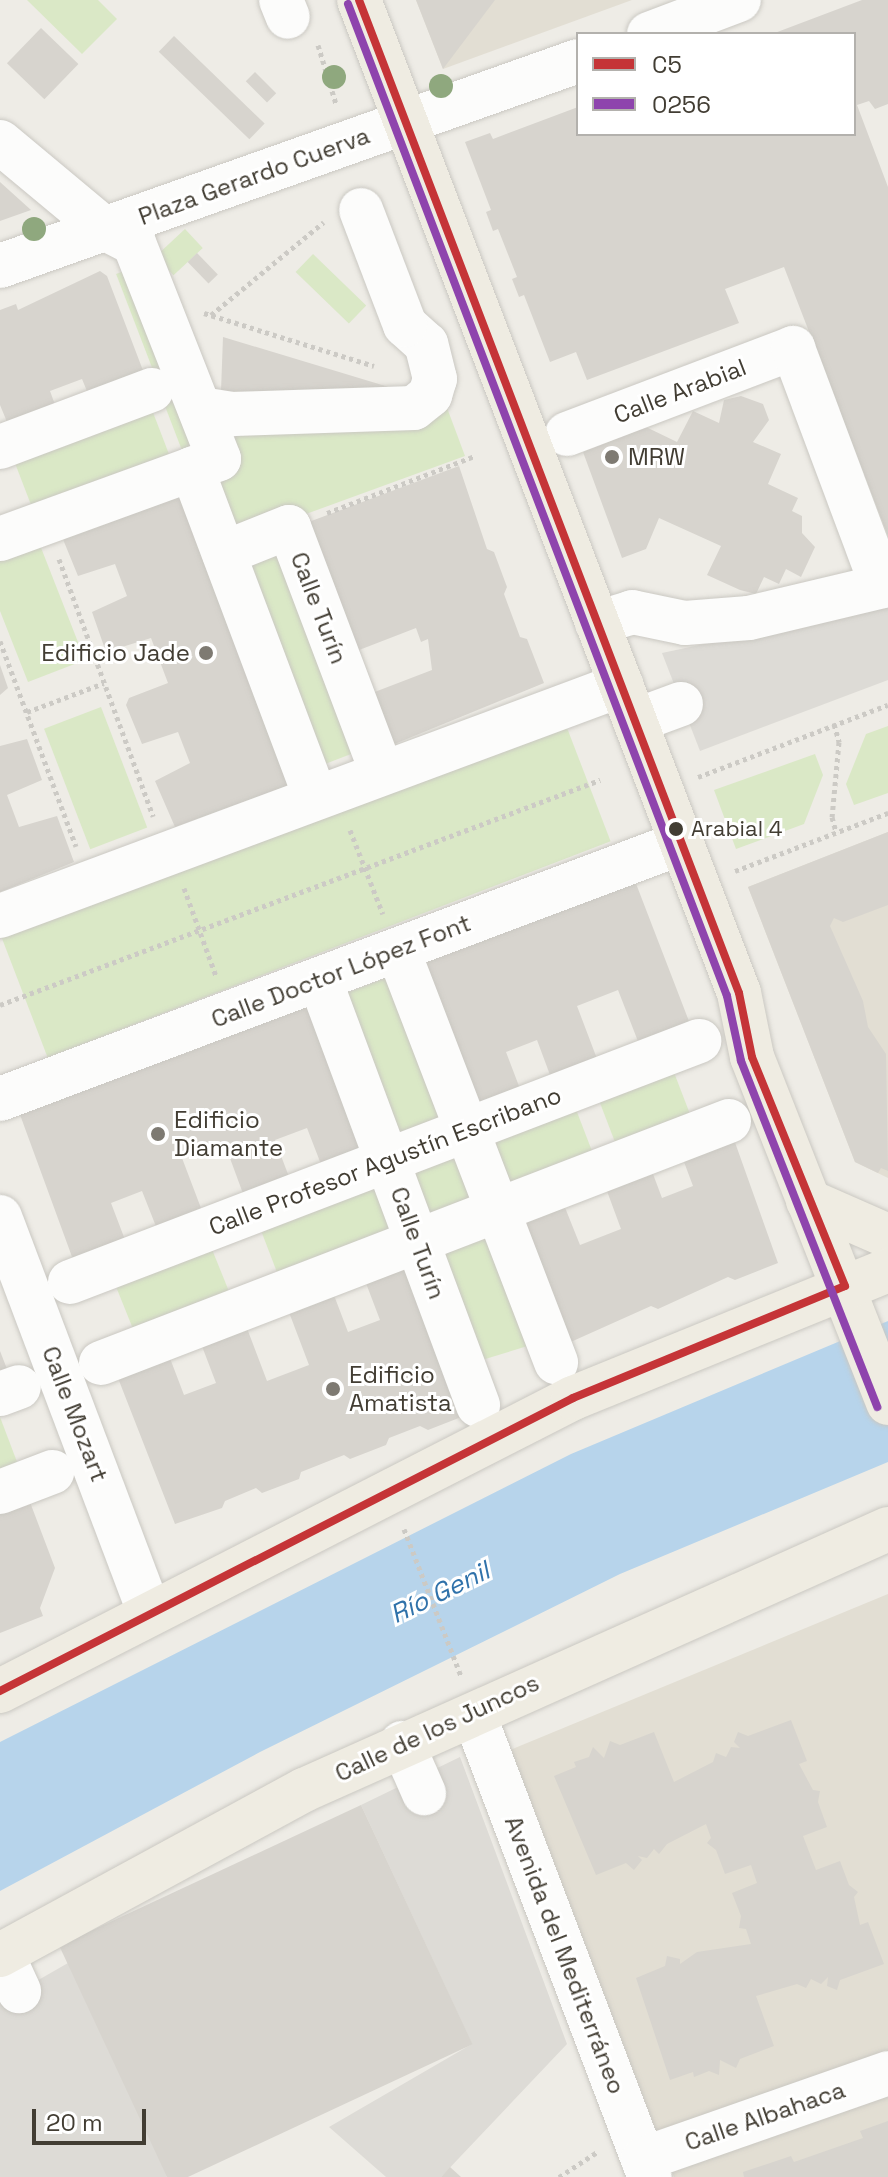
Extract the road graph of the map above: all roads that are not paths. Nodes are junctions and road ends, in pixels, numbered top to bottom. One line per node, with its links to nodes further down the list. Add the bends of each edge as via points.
1 (359, 0): 5 (main road)
2 (739, 0): 3 (street)
3 (654, 32)
4 (576, 62): 5 (street, Plaza Gerardo Cuerva)
5 (406, 123): 8 (street, Plaza Gerardo Cuerva, via 133,221); 10 (main road)
6 (0, 142): 8 (street, Plaza Gerardo Cuerva)
7 (344, 214): 11 (street, via 405,325)
8 (102, 227): 9 (street); 13 (street, Plaza Gerardo Cuerva, via 134,243)
9 (0, 266)
10 (483, 325): 11 (street); 20 (main road)
11 (426, 344): 13 (street, via 435,379 430,395 414,408 234,414)
12 (152, 390): 15 (street)
13 (201, 409): 16 (street, via 219,459)
14 (567, 434): 19 (street, Calle Arabial, via 793,348)
15 (0, 447)
16 (192, 469): 17 (street); 18 (street)
17 (0, 539)
18 (224, 553): 23 (street, Calle Turín, via 289,527); 24 (street)
19 (885, 585): 20 (street, via 749,618 685,623 632,612)
20 (597, 623): 21 (main road)
21 (628, 703): 22 (street); 25 (main road); 26 (street, via 543,714)
22 (681, 704)
23 (375, 754)
24 (309, 780)
25 (681, 843): 30 (street, Calle Doctor López Font); 34 (main road, via 739,993 752,1057)
26 (0, 916)
27 (402, 961): 32 (street)
28 (324, 991): 33 (street, Calle Turín)
29 (699, 1041): 32 (street, Calle Profesor Agustín Escribano)
30 (10, 1095)
31 (729, 1121): 35 (street)
32 (467, 1130): 33 (street, Calle Profesor Agustín Escribano); 35 (street)
33 (387, 1160): 38 (street, Calle Turín); 40 (street, Calle Profesor Agustín Escribano)
34 (808, 1201): 37 (main road); 41 (main road)
35 (498, 1210): 38 (street); 43 (street)
36 (0, 1217): 49 (street, Calle Mozart)
37 (888, 1236)
38 (417, 1241): 42 (street); 45 (street, Calle Turín)
39 (888, 1270): 41 (main road)
40 (70, 1282)
41 (852, 1306): 44 (main road); 49 (main road, via 573,1398)
42 (101, 1363)
43 (556, 1363)
44 (888, 1403)
45 (478, 1405)
46 (52, 1472): 47 (street)
47 (0, 1492)
48 (888, 1529): 52 (main road, Calle de los Juncos)
49 (149, 1611): 50 (main road)
50 (0, 1691)
51 (481, 1733): 56 (street, Avenida del Mediterráneo)
52 (402, 1743): 53 (street); 54 (main road, Calle de los Juncos, via 304,1790)
53 (424, 1793)
54 (7, 1967)
55 (888, 2073): 56 (street, Calle Albahaca)
56 (646, 2168)

